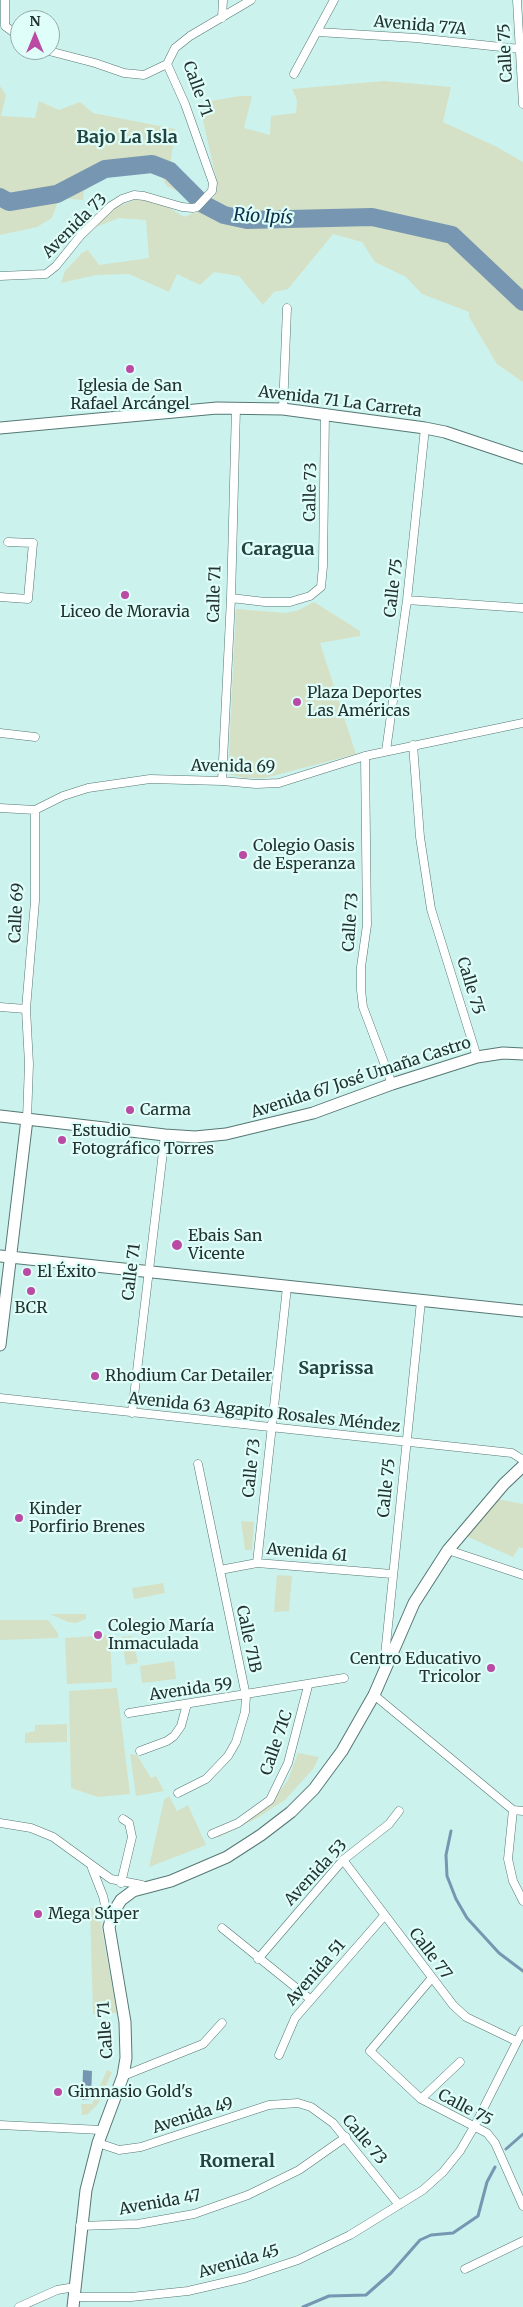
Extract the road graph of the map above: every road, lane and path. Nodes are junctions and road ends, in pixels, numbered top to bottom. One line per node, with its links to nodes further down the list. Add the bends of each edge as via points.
1 (5, 0): 7 (street, via 5,26)
2 (223, 0): 6 (street)
3 (251, 0): 6 (street, Calle 71)
4 (334, 0): 8 (street)
5 (517, 0): 9 (street, Calle 75)
6 (222, 18): 11 (street, Calle 71, via 175,48)
7 (10, 30)
8 (318, 32): 9 (street, Avenida 77A); 12 (street)
9 (520, 49): 13 (street, Calle 75)
10 (60, 54): 11 (street, via 124,73 144,75)
11 (167, 64): 14 (street, Calle 71, via 213,182 212,191)
12 (294, 74)
13 (523, 104)
14 (197, 207): 15 (street, Avenida 73, via 182,207 134,195 112,206 46,274)
15 (0, 276)
16 (287, 308): 18 (street)
17 (236, 408): 18 (street, Avenida 71 La Carreta); 20 (street, Avenida 71 La Carreta); 25 (street, Calle 71)
18 (283, 409): 19 (street, Avenida 71 La Carreta)
19 (325, 414): 21 (street, Avenida 71 La Carreta); 25 (street, Calle 73, via 321,587 310,596 290,602)
20 (0, 428)
21 (425, 428): 22 (street, Avenida 71 La Carreta); 26 (street, Calle 75)
22 (523, 458)
23 (8, 542): 24 (street, via 34,544 28,599)
24 (0, 597)
25 (231, 598): 34 (street, Calle 71)
26 (407, 600): 27 (street); 32 (street, Calle 75)
27 (523, 608)
28 (523, 723): 31 (street, Avenida 69)
29 (0, 733): 30 (street)
30 (35, 737)
31 (413, 745): 32 (street, Avenida 69); 40 (street, Calle 75, via 420,837 431,909)
32 (386, 751): 33 (street, Avenida 69)
33 (365, 756): 34 (street, Avenida 69, via 279,782); 41 (street, Calle 73, via 368,925 360,990 363,1007)
34 (222, 781): 36 (street, Avenida 69, via 150,779 117,783 63,796)
35 (0, 808): 36 (street, Avenida 69)
36 (35, 810): 38 (street, Calle 69, via 35,901)
37 (0, 1007): 38 (street)
38 (26, 1009): 43 (street, Calle 69)
39 (523, 1054): 40 (street, Avenida 67 José Umaña Castro)
40 (477, 1057): 41 (street, Avenida 67 José Umaña Castro)
41 (392, 1084): 44 (street, Avenida 67 José Umaña Castro, via 313,1113 247,1131 195,1137)
42 (0, 1116): 43 (street, Avenida 67 José Umaña Castro)
43 (27, 1119): 44 (street, Avenida 67 José Umaña Castro); 45 (street, Calle 69)
44 (165, 1134): 46 (street, Calle 71)
45 (5, 1257): 46 (street); 50 (street, Calle 69)
46 (149, 1272): 47 (street); 52 (street, Calle 71)
47 (287, 1287): 48 (street); 53 (street, Calle 73)
48 (421, 1301): 49 (street); 54 (street, Calle 75)
49 (523, 1311)
50 (0, 1345)
51 (0, 1398): 52 (street, Avenida 63 Agapito Rosales Méndez)
52 (132, 1413): 53 (street, Avenida 63 Agapito Rosales Méndez)
53 (270, 1428): 54 (street, Avenida 63 Agapito Rosales Méndez); 59 (street, Calle 73)
54 (405, 1442): 55 (street, Avenida 63 Agapito Rosales Méndez, via 512,1453); 61 (street, Calle 75)
55 (523, 1460)
56 (198, 1464): 60 (street, Calle 71B)
57 (523, 1466): 58 (street)
58 (448, 1550): 62 (street); 63 (street, via 414,1603)
59 (256, 1563): 60 (street, Avenida 61); 61 (street, Avenida 61)
60 (220, 1570): 67 (street, Calle 71B)
61 (392, 1574): 63 (street, Calle 75)
62 (523, 1575)
63 (383, 1677): 66 (street)
64 (344, 1678): 65 (street, Avenida 59)
65 (308, 1686): 67 (street, Avenida 59); 77 (street, Calle 71C, via 288,1763 270,1800 238,1823)
66 (374, 1695): 72 (street); 81 (street, via 342,1751 314,1789 290,1812 227,1857 171,1881)
67 (246, 1696): 68 (street, Avenida 59); 71 (street, Calle 71B, via 242,1727 228,1756 206,1779)
68 (187, 1704): 69 (street, Avenida 59); 70 (street, via 174,1736)
69 (129, 1713)
70 (140, 1751)
71 (178, 1793)
72 (513, 1810): 73 (street); 82 (street, via 508,1859 512,1881)
73 (523, 1810)
74 (399, 1811): 78 (street, Avenida 53, via 389,1824)
75 (123, 1819): 80 (street, via 129,1823 132,1837)
76 (0, 1823): 79 (street, via 30,1828 53,1837)
77 (212, 1834)
78 (343, 1860): 83 (street, Calle 77); 86 (street, Avenida 53)
79 (92, 1867): 80 (street); 84 (street, Calle 71)
80 (122, 1883): 81 (street)
81 (147, 1886): 84 (street, via 121,1900 113,1913)
82 (523, 1901)
83 (384, 1916): 87 (street, Calle 77); 88 (street, Avenida 51)
84 (110, 1927): 94 (street, Calle 71, via 127,2040)
85 (222, 1928): 86 (street)
86 (258, 1959): 88 (street)
87 (431, 1979): 91 (street, Calle 77, via 466,2018); 95 (street, Calle 75, via 370,2051)
88 (310, 1999): 92 (street, Avenida 51, via 295,2018)
89 (222, 2023): 94 (street, via 203,2044)
90 (523, 2030): 91 (street, Avenida 45)
91 (516, 2041): 98 (street, Avenida 45)
92 (279, 2055)
93 (460, 2062): 95 (street)
94 (123, 2076): 99 (street, Calle 71)
95 (420, 2099): 98 (street, Calle 75)
96 (298, 2103): 100 (street, Calle 73, via 323,2115); 101 (street, Avenida 49, via 269,2105 141,2148 119,2150)
97 (0, 2125): 99 (street)
98 (474, 2127): 102 (street, Avenida 45, via 443,2172); 103 (street, Calle 75, via 487,2133 495,2143)
99 (101, 2130): 101 (street, Calle 71)
100 (346, 2137): 102 (street, Calle 73); 104 (street, Avenida 47, via 299,2170 248,2195 203,2211 138,2224)
101 (98, 2143): 104 (street, Calle 71)
102 (399, 2205): 107 (street, Avenida 45, via 342,2239 298,2260 244,2278 188,2291 131,2297)
103 (523, 2206)
104 (80, 2226): 107 (street, Calle 71)
105 (523, 2241): 106 (street)
106 (465, 2269)
107 (74, 2297): 108 (street, Avenida 45, via 57,2290)
108 (19, 2307)

